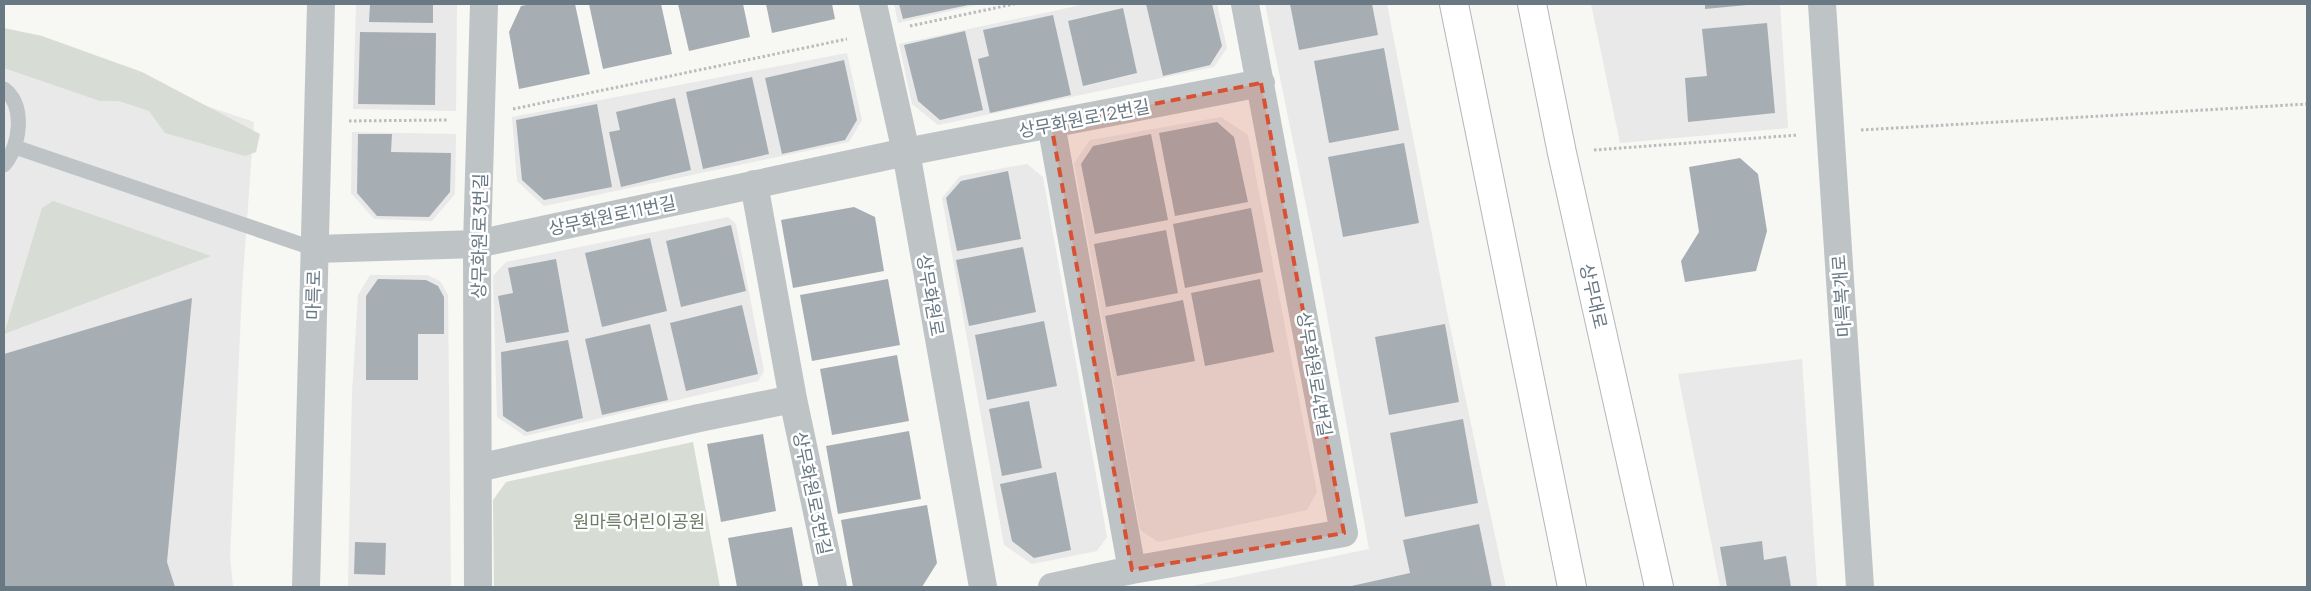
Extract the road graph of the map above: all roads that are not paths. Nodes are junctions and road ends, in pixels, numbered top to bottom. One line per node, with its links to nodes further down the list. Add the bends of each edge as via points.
1 (321, 4): 16 (street, 마륵로)
2 (484, 4): 15 (street, 상무화원로3번길)
3 (873, 4): 12 (street, 상무화원로)
4 (1245, 4): 8 (street, 상무화원로4번길)
5 (1454, 4): 25 (main road)
6 (1532, 4): 26 (main road, 상무대로)
7 (1822, 4): 27 (street, 마륵복개로)
8 (1261, 83): 10 (street, 상무화원로12번길); 19 (street, 상무화원로4번길, via 1344,533)
9 (4, 89): 11 (lane, via 16,107)
10 (1051, 124): 12 (street, 상무화원로12번길); 19 (street)
11 (15, 147): 13 (lane); 16 (lane)
12 (906, 152): 14 (street, 상무화원로11번길); 23 (street, 상무화원로)
13 (4, 165)
14 (754, 184): 15 (street, 상무화원로11번길); 17 (street, 상무화원로3번길)
15 (477, 244): 16 (street, 상무화원로11번길); 18 (street, 상무화원로3번길)
16 (314, 249): 20 (street, 마륵로)
17 (792, 399): 18 (street); 22 (street, 상무화원로3번길)
18 (478, 468): 21 (street, 상무화원로3번길)
19 (1132, 570): 24 (street, 상무화원로4번길)
20 (306, 587)
21 (478, 587)
22 (833, 587)
23 (983, 587)
24 (1052, 587)
25 (1572, 587)
26 (1659, 587)
27 (1860, 587)

